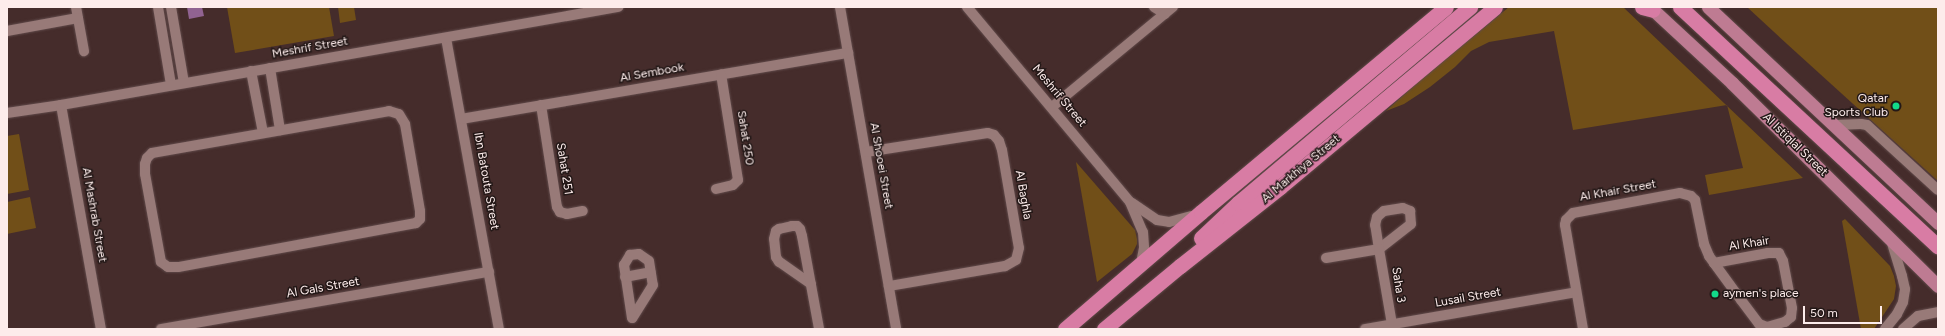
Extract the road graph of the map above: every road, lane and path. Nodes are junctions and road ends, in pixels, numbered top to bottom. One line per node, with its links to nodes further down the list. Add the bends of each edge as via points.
1 (76, 7): 15 (street)
2 (158, 7): 24 (street)
3 (171, 7): 23 (street)
4 (618, 7): 17 (street, Meshrif Street)
5 (840, 7): 19 (street, Al Shooei Street)
6 (967, 7): 27 (street, Meshrif Street)
7 (1154, 7): 14 (street)
8 (1446, 7): 38 (highway)
9 (1470, 7): 45 (highway, via 1238,203 1204,235)
10 (1495, 7): 45 (highway, Al Markhiya Street, via 1280,188)
11 (1680, 7): 41 (highway)
12 (1708, 7): 30 (main road)
13 (1648, 8): 40 (main road, Al Istiqlal Street, via 1732,83)
14 (1169, 10): 27 (street)
15 (78, 18): 16 (street); 18 (street)
16 (7, 31)
17 (446, 38): 20 (street, Meshrif Street); 29 (street, Ibn Batouta Street)
18 (84, 50)
19 (848, 53): 22 (street, Al Sembook); 33 (street, Al Shooei Street)
20 (270, 68): 21 (street, Meshrif Street); 31 (street)
21 (251, 72): 23 (street, Meshrif Street); 32 (street)
22 (721, 74): 26 (street, Al Sembook); 34 (street, Sahat 250, via 738,180 733,185)
23 (184, 83): 24 (street, Meshrif Street)
24 (171, 86): 25 (street, Meshrif Street)
25 (61, 105): 28 (street, Meshrif Street); 57 (street, Al Mashrab Street)
26 (541, 105): 29 (street, Al Sembook); 37 (street, Sahat 251, via 557,207 560,212 567,214)
27 (1052, 107): 36 (street, Meshrif Street)
28 (7, 113)
29 (461, 119): 46 (street, Ibn Batouta Street)
30 (1835, 125): 35 (street, via 1867,125); 39 (main road)
31 (280, 130): 32 (street); 32 (street, via 389,111 399,114 405,124 420,219 411,225 178,268 164,265 159,255 145,174 147,158 160,150)
32 (263, 133)
33 (866, 152): 50 (street, Al Shooei Street); 50 (street, Al Baghla, via 988,133 994,135 1002,150 1019,248 1016,260 1005,266)
34 (716, 189)
35 (1938, 190)
36 (1130, 202): 38 (street, Meshrif Street, via 1157,220 1170,222); 43 (street, Meshrif Street, via 1143,232)
37 (583, 211)
38 (1201, 212): 43 (highway)
39 (1938, 223)
40 (1890, 237): 51 (main road, Al Istiqlal Street); 67 (street, via 1905,289 1903,302)
41 (1938, 246)
42 (1326, 258): 55 (street, Saha 3, via 1379,249)
43 (1141, 264): 63 (highway)
44 (1714, 264): 44 (street, Al Khair, via 1774,252 1782,256 1792,308 1789,320 1767,327 1762,326); 52 (street, Al Khair Street, via 1704,244 1695,200 1686,193 1579,210 1568,217 1565,225)
45 (1180, 266): 64 (highway, Al Markhiya Street)
46 (489, 272): 56 (street, Al Gals Street); 59 (street, Ibn Batouta Street)
47 (651, 272): 48 (street); 48 (street, via 649,261 644,256 634,254 624,265); 54 (street, via 653,285)
48 (625, 277): 54 (street)
49 (810, 284): 49 (street, via 800,229 796,226 779,229 774,239 776,257 779,262); 61 (street)
50 (889, 286): 62 (street, Al Shooei Street)
51 (1938, 286)
52 (1576, 292): 55 (street, Lusail Street); 66 (street, Al Khair Street)
53 (1938, 312): 68 (street, via 1918,316)
54 (632, 318): 60 (street)
55 (1392, 324): 65 (street, Lusail Street)
56 (192, 326): 58 (street, Al Gals Street)
57 (101, 329)
58 (161, 329)
59 (499, 329)
60 (634, 329)
61 (819, 329)
62 (896, 329)
63 (1065, 329)
64 (1104, 329)
65 (1365, 329)
66 (1583, 329)
67 (1885, 329)
68 (1903, 329)

